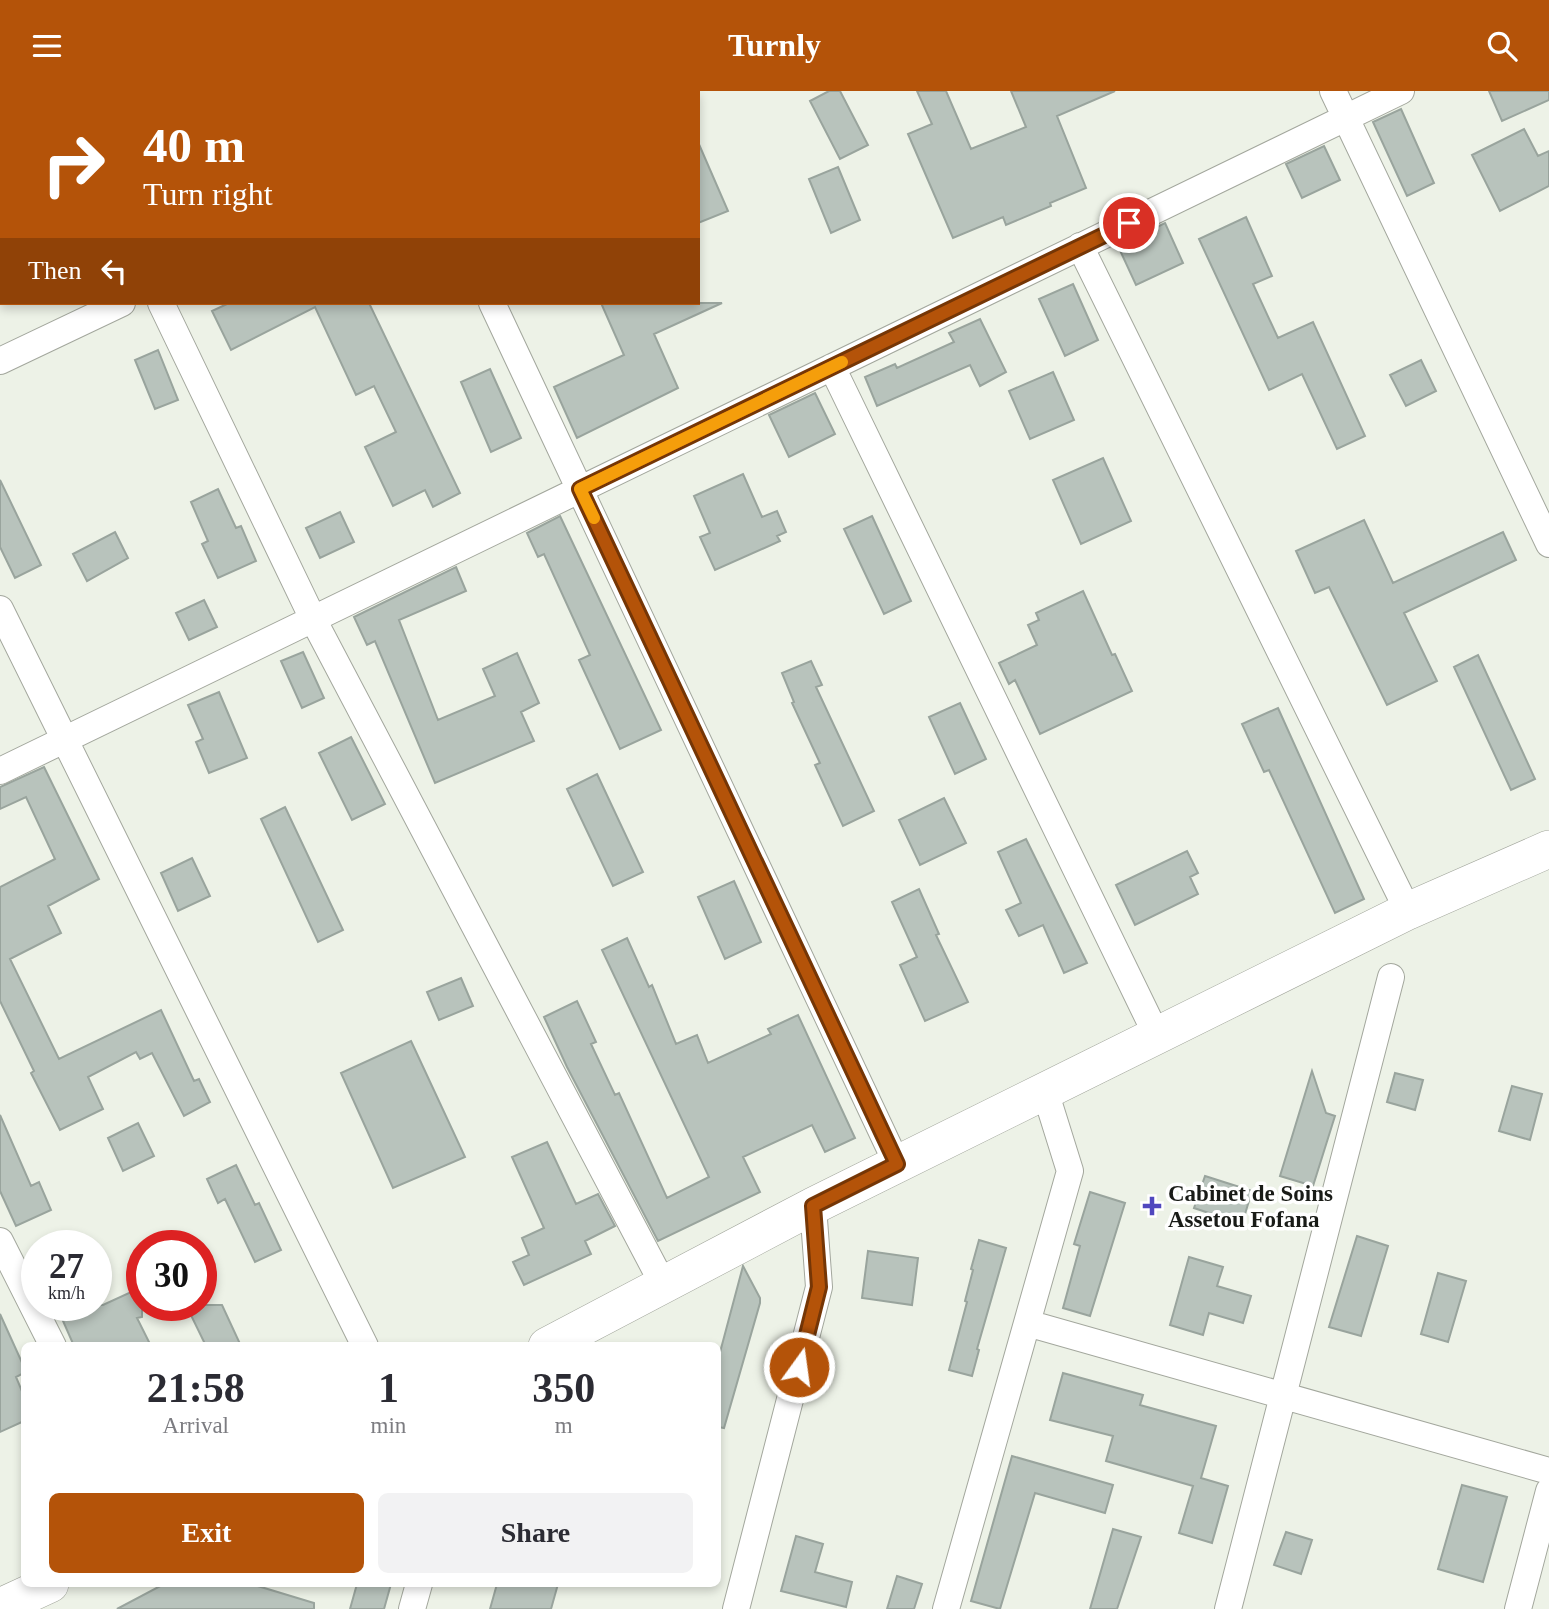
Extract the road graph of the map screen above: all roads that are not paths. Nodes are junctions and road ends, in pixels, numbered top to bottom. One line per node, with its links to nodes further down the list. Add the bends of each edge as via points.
1 (1333, 91): 3 (street)
2 (1401, 91): 3 (street)
3 (1346, 118): 4 (street); 11 (street)
4 (1080, 246): 9 (street); 17 (street)
5 (118, 305): 8 (street)
6 (162, 305): 13 (street)
7 (493, 305): 10 (street)
8 (0, 361)
9 (832, 367): 10 (street); 19 (street)
10 (580, 489): 13 (street); 21 (street)
11 (1549, 544)
12 (0, 609): 14 (street)
13 (313, 619): 14 (street); 24 (street)
14 (64, 740): 15 (street); 27 (street)
15 (0, 771)
16 (1549, 849): 17 (street)
17 (1408, 911): 19 (street)
18 (1391, 977): 29 (street)
19 (1157, 1036): 20 (street)
20 (1045, 1091): 21 (street); 25 (street, via 1070,1171)
21 (897, 1164): 22 (street)
22 (813, 1206): 24 (street); 36 (street, via 819,1287)
23 (0, 1241): 26 (street)
24 (664, 1286): 28 (street)
25 (1027, 1322): 29 (street); 37 (street)
26 (51, 1342)
27 (363, 1342)
28 (555, 1342)
29 (1283, 1395): 30 (street); 38 (street)
30 (1549, 1471)
31 (1549, 1491): 39 (street)
32 (43, 1587): 34 (street)
33 (418, 1587): 35 (street)
34 (0, 1607)
35 (412, 1609)
36 (736, 1609)
37 (946, 1609)
38 (1228, 1609)
39 (1518, 1609)

